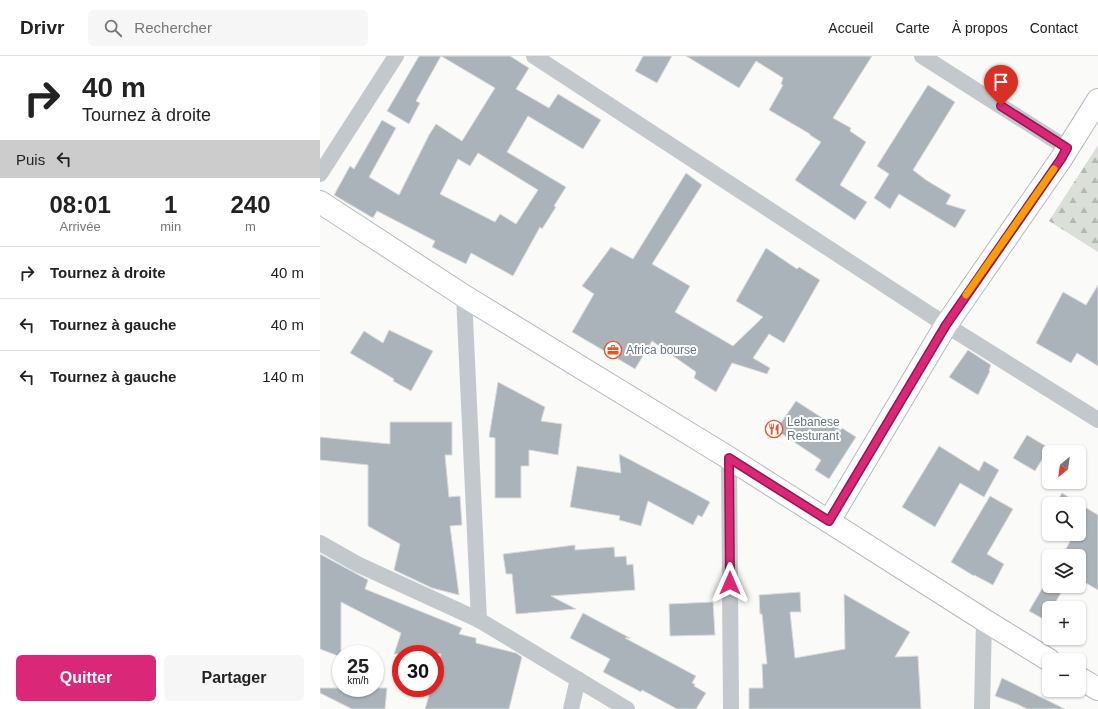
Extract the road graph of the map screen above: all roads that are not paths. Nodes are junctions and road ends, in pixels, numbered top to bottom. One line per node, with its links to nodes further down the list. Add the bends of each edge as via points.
1 (396, 56): 6 (street)
2 (534, 56): 9 (street)
3 (922, 56): 5 (street)
4 (1098, 100): 5 (street)
5 (1067, 148): 9 (street)
6 (320, 174)
7 (320, 202): 8 (street)
8 (464, 296): 11 (street); 14 (street)
9 (946, 325): 10 (street); 12 (street)
10 (1098, 420)
11 (729, 458): 12 (street); 22 (street)
12 (829, 521): 15 (street)
13 (320, 544): 14 (street, via 357,564)
14 (479, 620): 17 (street)
15 (984, 620): 16 (street); 23 (street)
16 (1042, 656)
17 (578, 679): 20 (street); 21 (street)
18 (1086, 682): 19 (street)
19 (1098, 689)
20 (572, 709)
21 (627, 709)
22 (730, 709)
23 (982, 709)

